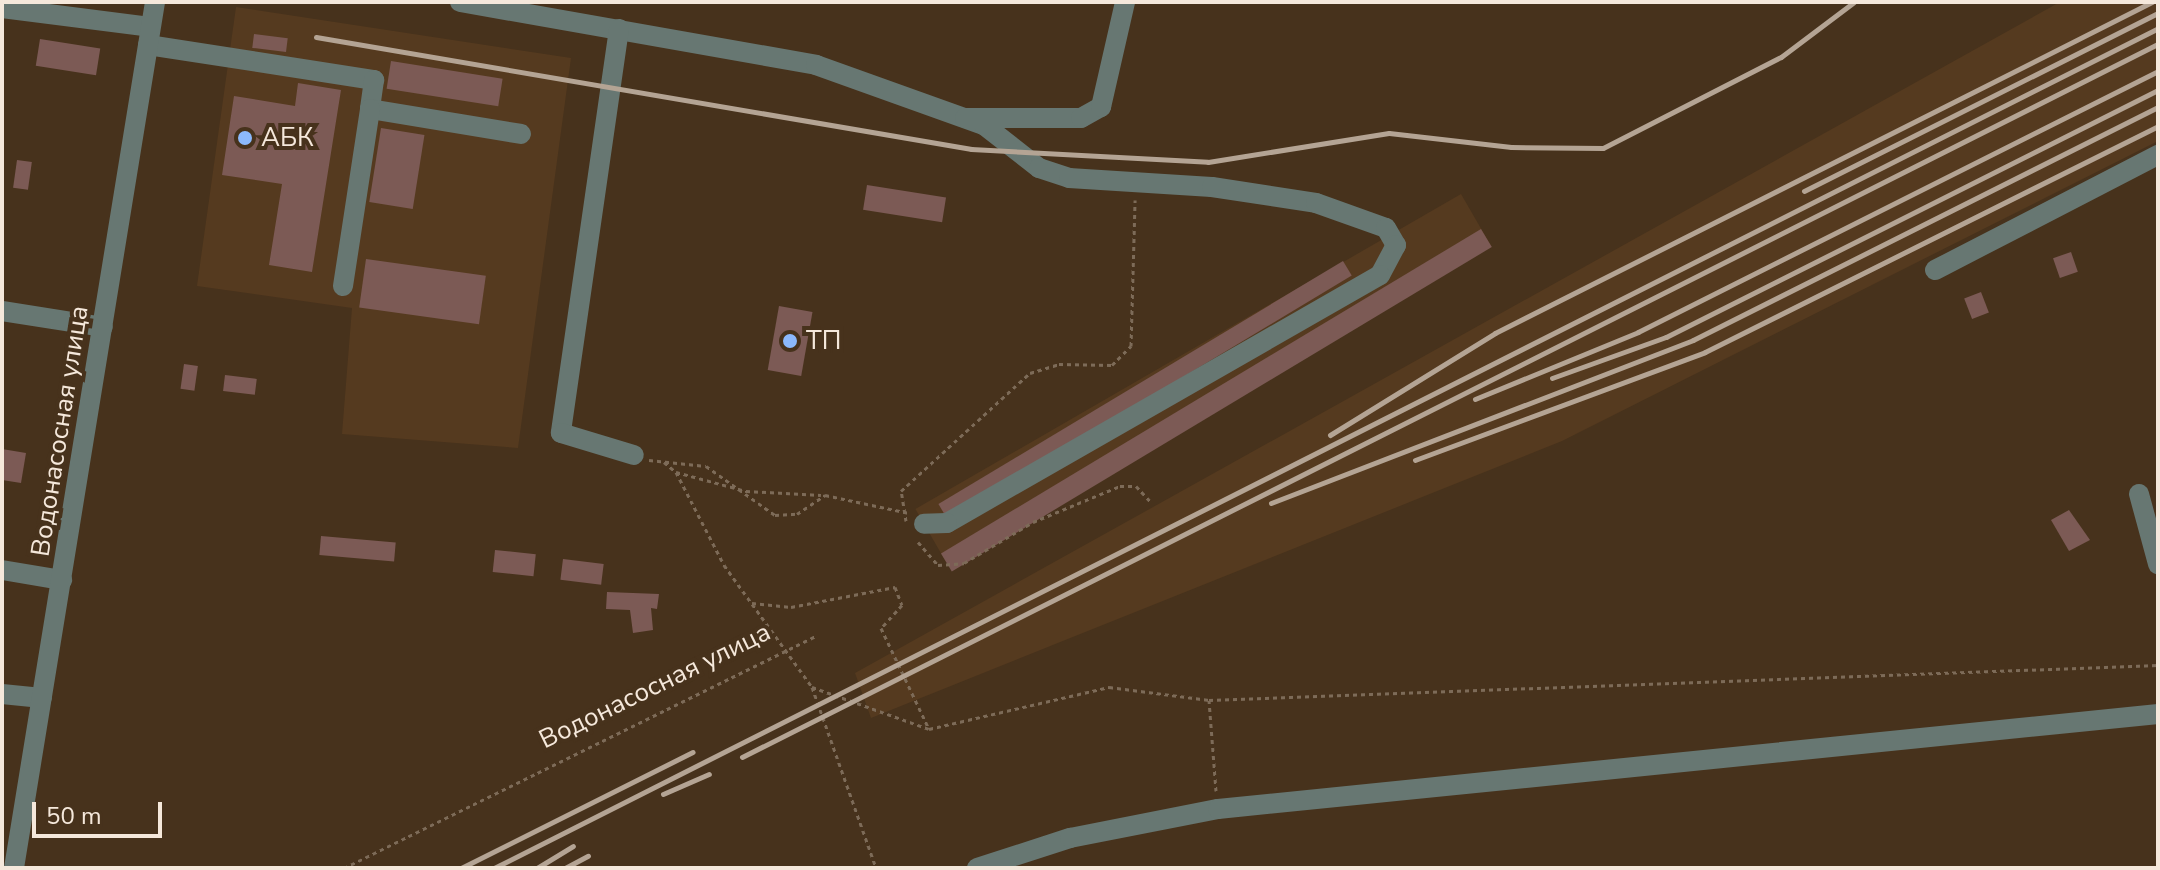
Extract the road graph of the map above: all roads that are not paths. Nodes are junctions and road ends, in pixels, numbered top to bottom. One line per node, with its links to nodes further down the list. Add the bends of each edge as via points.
1 (155, 2): 6 (street, Водонасосная улица)
2 (460, 2): 5 (street)
3 (1125, 2): 8 (street, via 1101,107 1081,118)
4 (2, 8): 6 (street)
5 (619, 29): 8 (street, via 816,65); 15 (street, via 561,433)
6 (149, 36): 7 (street, via 374,80); 14 (street, Водонасосная улица)
7 (370, 109): 9 (street); 12 (street)
8 (965, 118): 17 (street, via 1039,168 1316,203 1368,217 1396,245 1380,275 947,523)
9 (521, 134)
10 (2158, 155): 11 (street)
11 (1935, 270)
12 (343, 286)
13 (2, 311): 14 (street)
14 (103, 327): 20 (street, Водонасосная улица)
15 (634, 455)
16 (2139, 494): 18 (street)
17 (924, 524)
18 (2158, 564)
19 (2, 570): 20 (street)
20 (62, 580): 22 (street, Водонасосная улица)
21 (2, 694): 22 (street)
22 (42, 698): 24 (street, Водонасосная улица)
23 (2158, 714): 25 (street, via 1218,809 1070,838)
24 (14, 868)
25 (977, 868)

